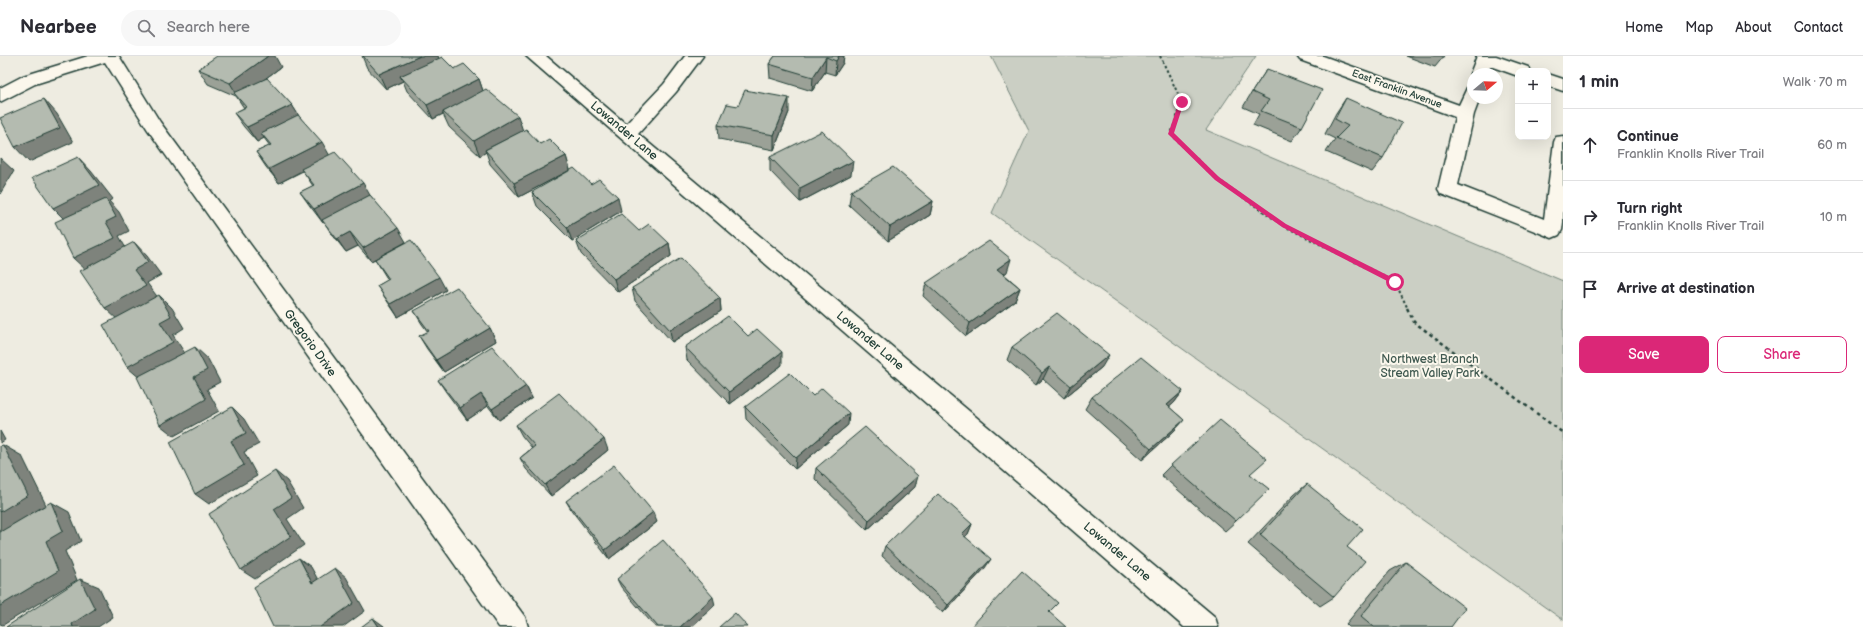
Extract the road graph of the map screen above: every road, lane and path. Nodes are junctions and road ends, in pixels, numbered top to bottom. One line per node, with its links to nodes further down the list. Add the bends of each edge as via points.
1 (108, 56): 10 (street, via 29,80); 16 (street, Gregorio Drive, via 154,126)
2 (535, 56): 13 (street, Lowander Lane)
3 (694, 56): 13 (street, via 670,88)
4 (1160, 56): 15 (path, via 1182,102 1171,134 1217,179 1284,226 1395,282 1414,322)
5 (1306, 56): 12 (street, East Franklin Avenue)
6 (1481, 68): 7 (street, via 1484,58)
7 (1515, 69)
8 (1551, 81): 9 (street)
9 (1563, 85)
10 (0, 96)
11 (1469, 104): 12 (street)
12 (1465, 114): 14 (street, via 1448,189 1552,230)
13 (627, 134): 17 (street, Lowander Lane)
14 (1563, 142)
15 (1563, 433)
16 (515, 627)
17 (1205, 627)

